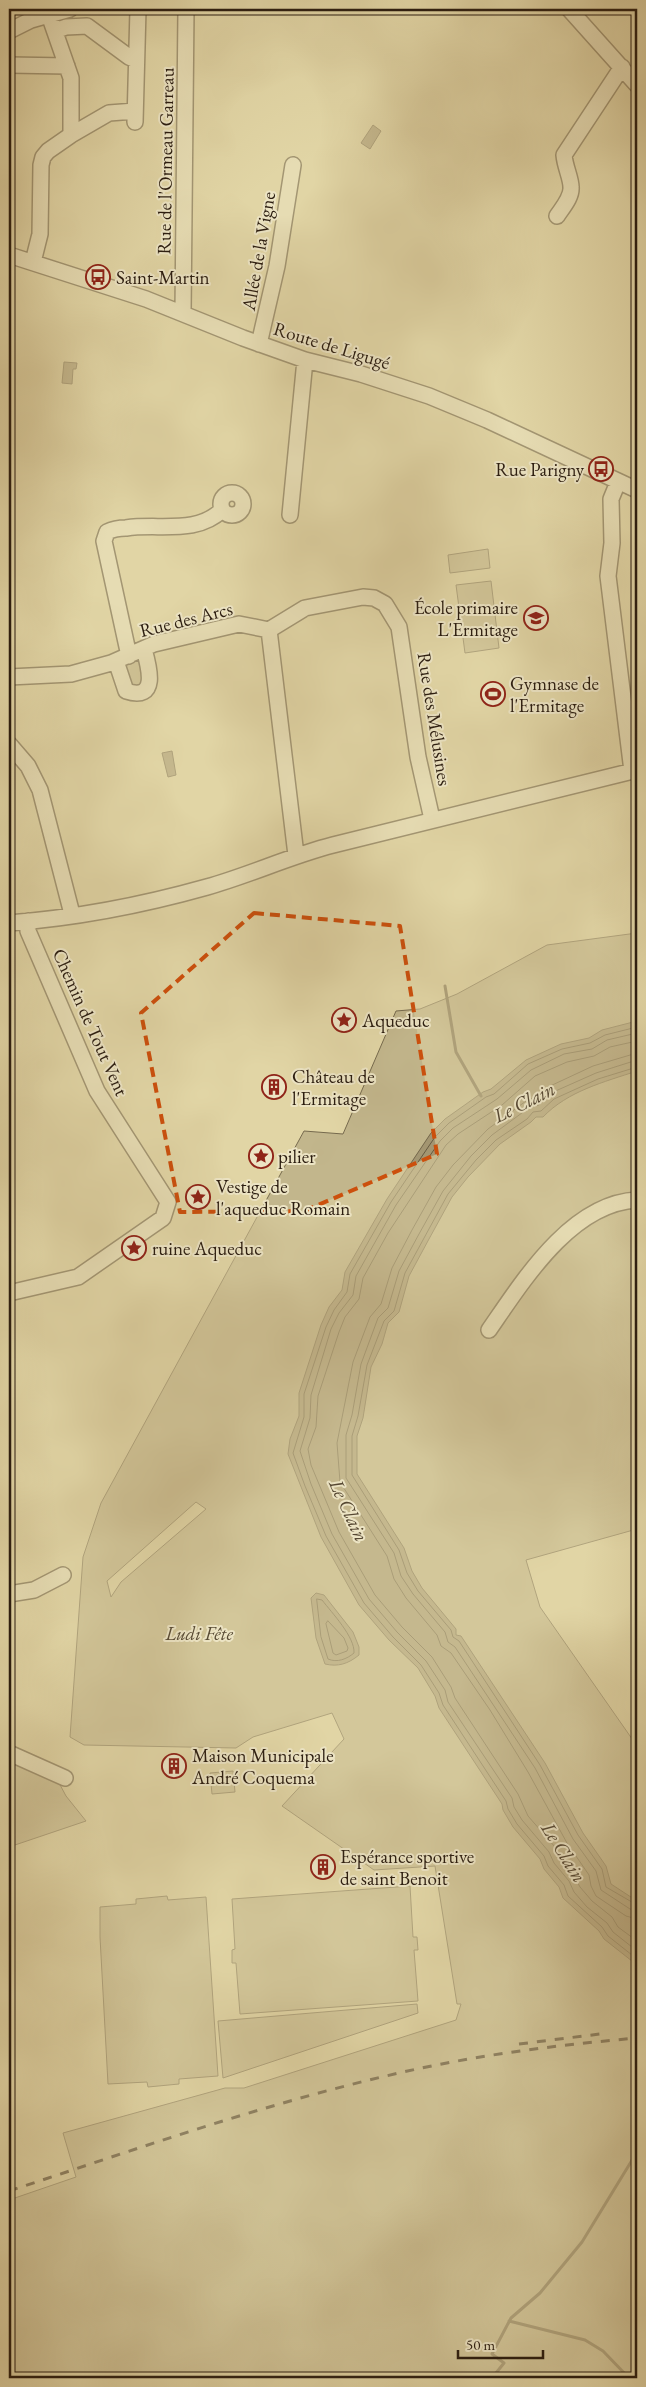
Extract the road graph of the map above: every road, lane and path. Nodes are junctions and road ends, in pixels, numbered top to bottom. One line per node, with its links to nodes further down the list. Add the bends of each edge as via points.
1 (70, 9): 5 (street)
2 (138, 9): 8 (street)
3 (186, 9): 18 (street, Rue de l'Ormeau Garreau)
4 (569, 9): 11 (street)
5 (49, 15): 6 (street); 7 (street)
6 (10, 26)
7 (55, 31): 8 (street, via 87,26); 10 (street)
8 (136, 60): 13 (street, via 135,116 109,113)
9 (9, 65): 10 (street)
10 (68, 66): 13 (street)
11 (622, 67): 12 (street); 15 (street, via 564,155 572,186 570,196)
12 (637, 85)
13 (71, 136): 17 (street, via 43,157 40,234)
14 (293, 165): 19 (street, Allée de la Vigne, via 277,266)
15 (557, 216)
16 (9, 255): 17 (street, Route de Ligugé)
17 (33, 262): 18 (street, Route de Ligugé)
18 (183, 313): 19 (street, Route de Ligugé)
19 (259, 344): 20 (street, Route de Ligugé)
20 (305, 360): 21 (street, Route de Ligugé, via 429,396); 24 (street)
21 (618, 482): 22 (street, Route de Ligugé); 30 (street, via 611,498 612,543 608,576)
22 (637, 490)
23 (222, 510): 27 (street, via 208,521 186,526 143,526 107,532 104,541)
24 (290, 515)
25 (269, 630): 26 (street, Rue des Arcs, via 239,624); 31 (street, Rue des Mélusines, via 305,608 357,598 374,598 389,609 399,627 417,751); 32 (street)
26 (144, 649): 27 (street, Rue des Arcs); 27 (street, via 150,680 143,691 134,694 126,691)
27 (122, 659): 28 (street, Rue des Arcs, via 65,675)
28 (9, 677)
29 (9, 744): 33 (street, via 28,766 40,790)
30 (635, 770): 31 (street)
31 (432, 819): 32 (street)
32 (296, 855): 33 (street, via 176,895)
33 (72, 914): 34 (street)
34 (28, 921): 35 (street); 37 (street, Chemin de Tout Vent, via 28,931 97,1092 168,1202 163,1218 78,1277)
35 (9, 923)
36 (637, 1200): 38 (street, via 622,1200 599,1211 565,1235 545,1253)
37 (9, 1293)
38 (489, 1330)
39 (63, 1575): 40 (street, via 34,1590)
40 (9, 1594)
41 (9, 1753): 42 (street)
42 (65, 1778)

